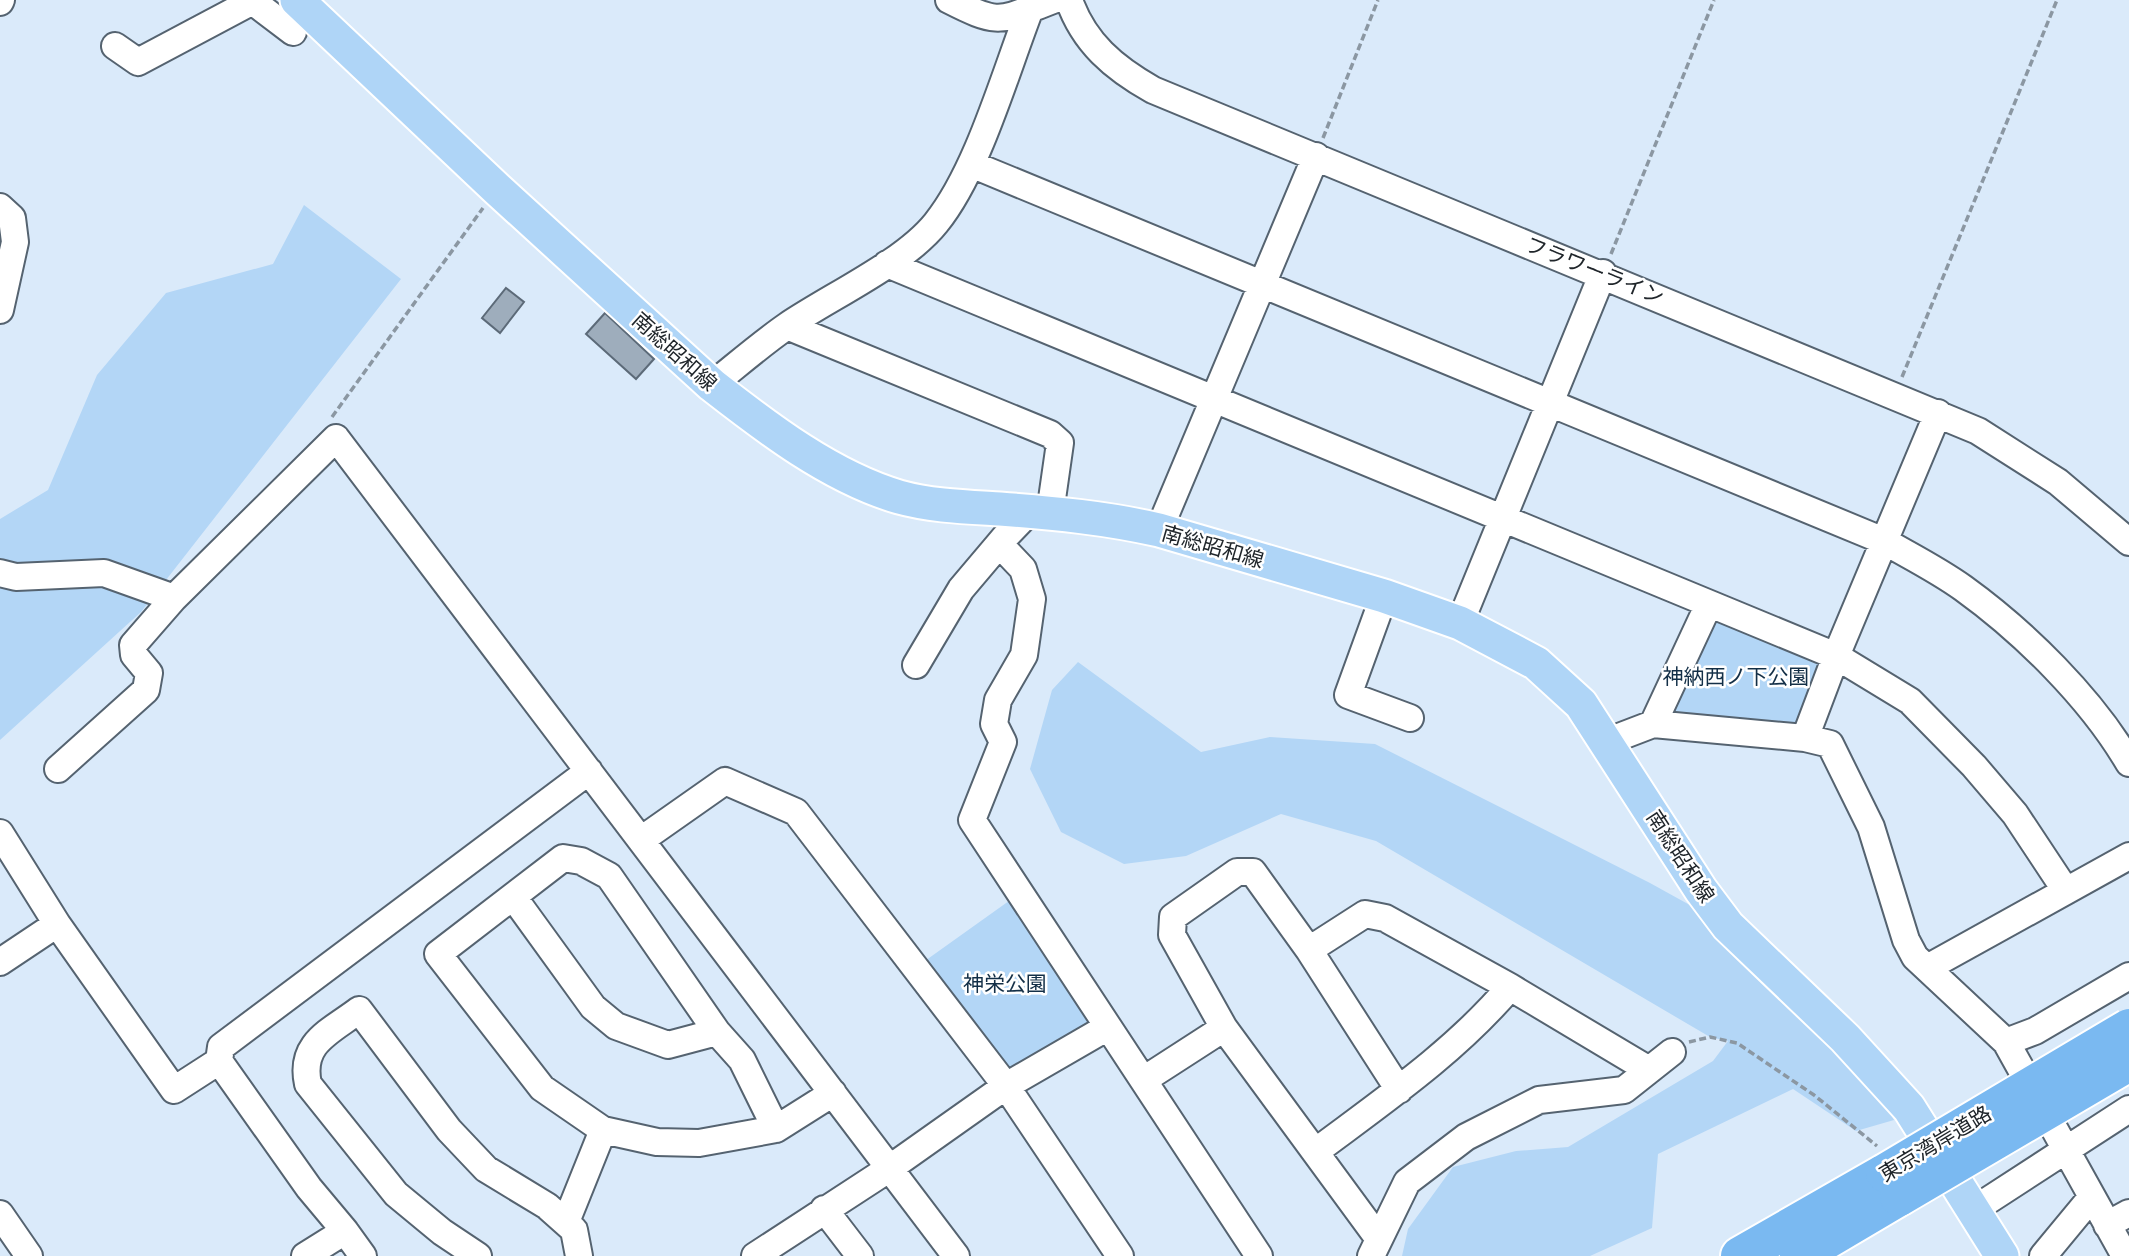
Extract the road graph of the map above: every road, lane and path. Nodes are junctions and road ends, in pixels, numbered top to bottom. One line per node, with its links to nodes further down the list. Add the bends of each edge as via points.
1 (949, 0): 7 (street, via 988,19 1003,19)
2 (1069, 0): 10 (street, フラワーライン, via 1093,43 1130,77)
3 (1378, 0): 10 (path)
4 (1714, 0): 15 (path)
5 (2057, 0): 20 (path)
6 (251, 1): 8 (street); 9 (street, via 138,62)
7 (1042, 4): 11 (street)
8 (295, 16): 12 (main road, 南総昭和線)
9 (115, 46)
10 (1316, 156): 15 (street, フラワーライン); 16 (street)
11 (971, 164): 14 (street, via 956,196 934,226); 16 (street)
12 (497, 189): 19 (main road, 南総昭和線); 24 (path)
13 (0, 207): 17 (street, via 12,218 15,242)
14 (887, 264): 18 (street); 21 (street)
15 (1603, 273): 20 (street, フラワーライン); 22 (street)
16 (1261, 286): 21 (street); 22 (street)
17 (0, 310)
18 (787, 326): 19 (street); 25 (street, via 1050,434 1060,443)
19 (712, 385): 25 (main road, 南総昭和線, via 863,485 902,498 947,505)
20 (1895, 395): 23 (street, フラワーライン)
21 (1213, 400): 26 (street); 28 (street)
22 (1550, 402): 26 (street); 30 (street)
23 (1938, 412): 27 (street, フラワーライン, via 2016,452); 30 (street)
24 (325, 428)
25 (1040, 512): 28 (main road, 南総昭和線); 29 (street)
26 (1503, 519): 34 (street); 35 (street)
27 (2124, 528)
28 (1159, 530): 32 (main road, 南総昭和線)
29 (1005, 537): 37 (street, via 961,589); 56 (street, via 1003,548 1023,569 1032,599 1024,655 998,700 993,724 1003,742 972,820)
30 (1884, 541): 36 (street); 42 (street, via 1963,588 2058,670 2111,732)
31 (0, 573): 33 (street, via 16,577 104,573)
32 (1384, 596): 35 (main road, 南総昭和線); 38 (street, via 1348,695)
33 (174, 598): 43 (street, via 134,645 134,655 149,673 146,690); 44 (street, via 336,438)
34 (1708, 606): 36 (street); 39 (street)
35 (1460, 623): 41 (main road, 南総昭和線, via 1536,663 1581,704)
36 (1836, 656): 40 (street); 48 (street, via 1910,701 1956,747 2015,814)
37 (916, 665)
38 (1410, 718)
39 (1653, 724): 40 (street); 41 (street)
40 (1805, 738): 53 (street, via 1830,744 1871,827 1906,940)
41 (1606, 742): 78 (main road, 南総昭和線, via 1728,926 1881,1075 1909,1108)
42 (2129, 763)
43 (58, 769)
44 (589, 771): 46 (street); 62 (street, via 221,1047)
45 (0, 833): 50 (street)
46 (641, 840): 66 (street, via 725,781 796,812); 68 (street)
47 (2129, 856): 48 (street)
48 (2066, 891): 53 (street)
49 (514, 898): 59 (street, via 593,1007 616,1026 668,1045); 59 (street, via 563,858 581,861 609,876); 71 (street, via 438,954 542,1088)
50 (57, 924): 52 (street); 62 (street, via 174,1090)
51 (1309, 950): 55 (street, via 1366,914 1385,918); 57 (street, via 1253,872 1237,872 1173,917 1172,935); 67 (street)
52 (0, 962)
53 (1927, 968): 60 (street)
54 (2129, 976): 60 (street, via 2035,1031)
55 (1510, 987): 64 (street); 67 (street, via 1479,1024)
56 (1108, 1027): 65 (street); 66 (street)
57 (1224, 1028): 65 (street); 73 (street)
58 (2129, 1028): 75 (highway, 東京湾岸道路, bridge)
59 (717, 1032): 70 (street, via 742,1060)
60 (2006, 1042): 72 (street)
61 (1672, 1052): 64 (street); 75 (path, via 1690,1041 1710,1037 1737,1043 1814,1095)
62 (219, 1060): 82 (street)
63 (2129, 1062): 75 (highway, 東京湾岸道路, bridge)
64 (1649, 1069): 83 (street, via 1624,1090 1539,1100 1466,1137 1407,1182)
65 (1145, 1079): 93 (street)
66 (1006, 1086): 74 (street); 92 (street)
67 (1399, 1090): 73 (street)
68 (833, 1093): 70 (street); 74 (street)
69 (2129, 1109): 72 (street)
70 (776, 1129): 71 (street, via 699,1143 657,1142)
71 (603, 1130): 81 (street)
72 (2066, 1147): 76 (street); 78 (street)
73 (1315, 1152): 83 (street)
74 (890, 1168): 77 (street); 91 (street)
75 (1885, 1171): 94 (highway, 東京湾岸道路); 95 (highway, 東京湾岸道路)
76 (2091, 1198): 80 (street); 97 (street)
77 (824, 1209): 89 (street); 90 (street)
78 (1975, 1209): 96 (main road, 南総昭和線)
79 (0, 1214): 84 (street)
80 (2118, 1219): 98 (street)
81 (566, 1222): 87 (street, via 486,1169 449,1130 359,1010 311,1047 304,1067 308,1084 396,1194); 88 (street, via 574,1230)
82 (345, 1231): 85 (street); 86 (street)
83 (1375, 1248)
84 (29, 1256)
85 (305, 1256)
86 (363, 1256)
87 (478, 1256)
88 (579, 1256)
89 (755, 1256)
90 (860, 1256)
91 (956, 1256)
92 (1120, 1256)
93 (1259, 1256)
94 (1740, 1256)
95 (1799, 1256)
96 (2002, 1256)
97 (2043, 1256)
98 (2125, 1256)

